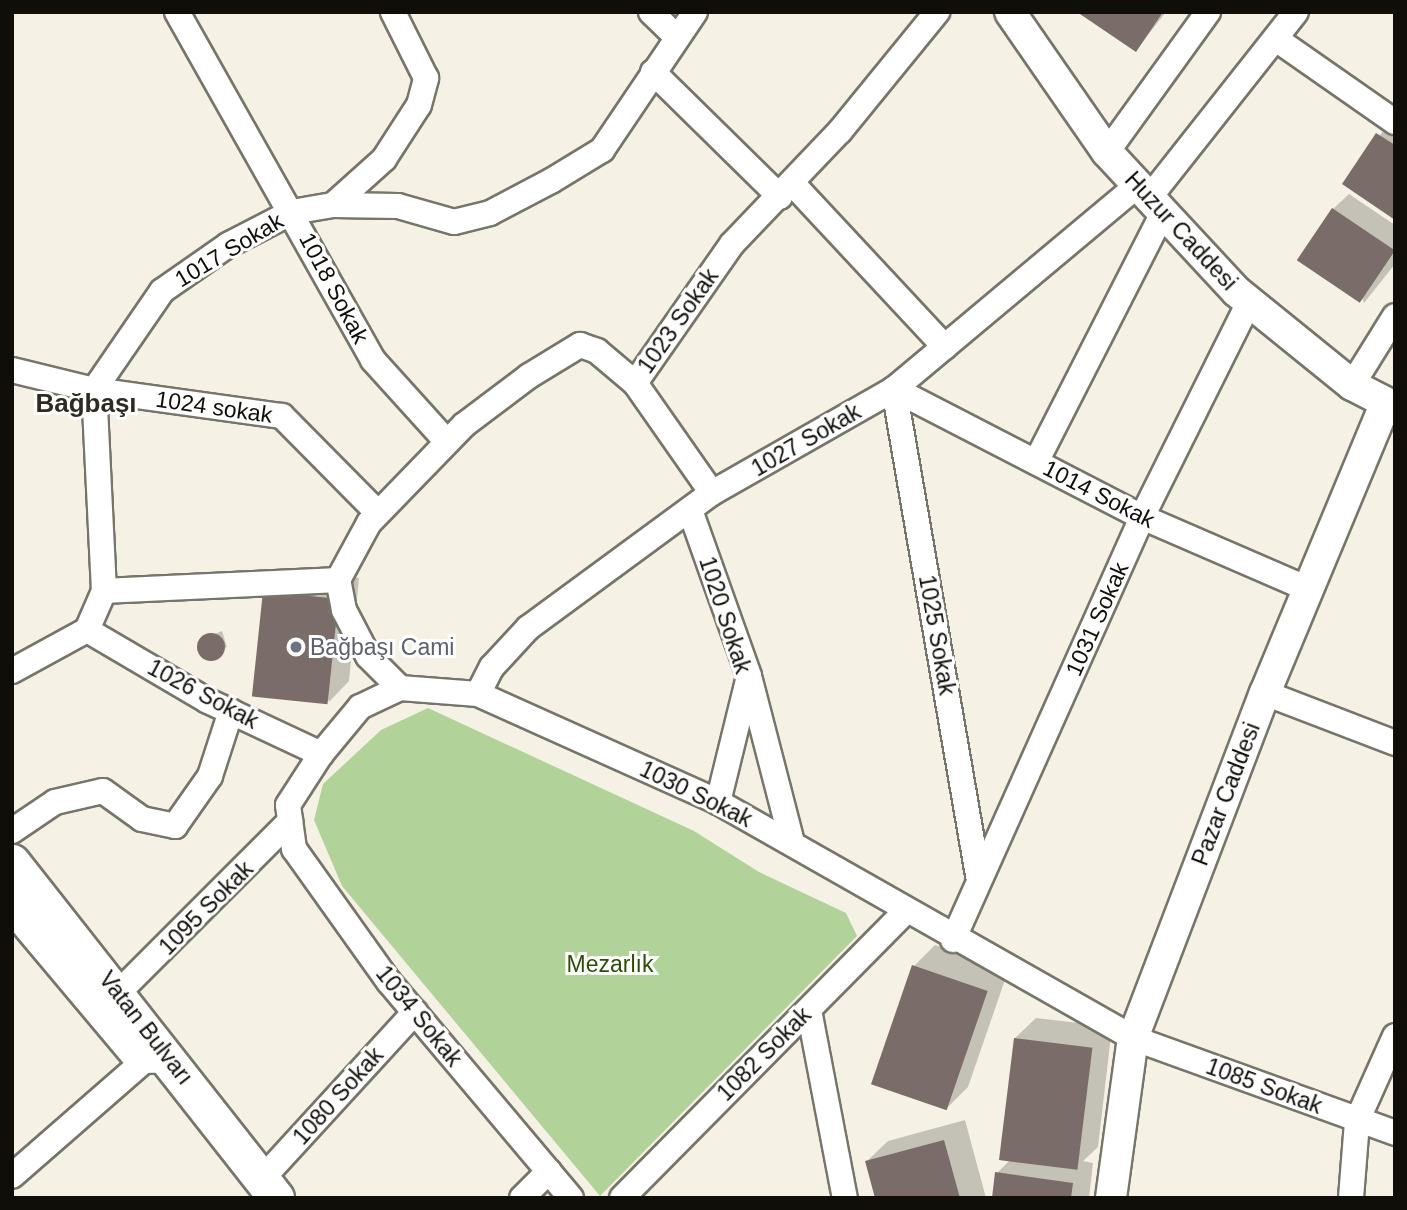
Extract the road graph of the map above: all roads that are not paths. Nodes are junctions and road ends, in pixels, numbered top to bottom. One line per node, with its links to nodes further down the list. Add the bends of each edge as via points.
1 (177, 12): 17 (street, 1018 Sokak)
2 (393, 12): 16 (street, via 426,78 419,105 384,159)
3 (651, 12): 9 (street)
4 (695, 12): 9 (street, 1017 Sokak)
5 (937, 12): 14 (street, 1023 Sokak)
6 (1010, 12): 13 (street, Huzur Caddesi)
7 (1208, 12): 13 (street)
8 (1296, 12): 10 (street)
9 (677, 37): 11 (street, 1017 Sokak)
10 (1276, 39): 12 (street); 15 (street)
11 (653, 72): 14 (street); 16 (street, 1017 Sokak, via 602,150 491,213 454,222 398,206)
12 (1395, 122)
13 (1107, 152): 15 (street, Huzur Caddesi)
14 (786, 190): 20 (street); 22 (street, 1023 Sokak, via 732,244)
15 (1150, 199): 18 (street, Huzur Caddesi); 20 (street, 1027 Sokak); 28 (street)
16 (333, 205): 17 (street, 1017 Sokak)
17 (292, 212): 25 (street, 1017 Sokak, via 228,245 162,291); 27 (street, 1018 Sokak, via 373,360)
18 (1249, 302): 23 (street, Huzur Caddesi); 32 (street, 1031 Sokak)
19 (1395, 316): 23 (street)
20 (945, 347): 24 (street, 1027 Sokak)
21 (12, 370): 25 (street, 1024 sokak)
22 (635, 383): 27 (street, 1023 Sokak, via 580,345); 29 (street)
23 (1352, 385): 26 (street, Huzur Caddesi)
24 (894, 389): 28 (street, 1014 Sokak); 29 (street, 1027 Sokak); 50 (street, 1025 Sokak)
25 (94, 390): 31 (street, 1024 sokak, via 282,416); 35 (street)
26 (1390, 405): 34 (street, Pazar Caddesi)
27 (447, 442): 31 (street, 1023 Sokak)
28 (1036, 462): 32 (street, 1014 Sokak)
29 (712, 493): 30 (street, 1027 Sokak)
30 (690, 510): 38 (street, 1020 Sokak); 41 (street, 1027 Sokak, via 528,628 492,667)
31 (378, 513): 33 (street, 1023 Sokak)
32 (1142, 517): 34 (street, 1014 Sokak); 50 (street, 1031 Sokak)
33 (338, 580): 35 (street); 39 (street, via 344,610 369,656)
34 (1308, 589): 40 (street, Pazar Caddesi)
35 (104, 591): 36 (street)
36 (87, 630): 37 (street); 42 (street, 1026 Sokak)
37 (12, 671)
38 (749, 677): 45 (street, 1020 Sokak); 48 (street)
39 (400, 688): 41 (street, 1030 Sokak); 44 (street, 1030 Sokak, via 360,706)
40 (1265, 693): 43 (street); 58 (street, Pazar Caddesi)
41 (478, 694): 45 (street, 1030 Sokak)
42 (231, 712): 44 (street, 1026 Sokak); 47 (street, via 210,776 175,826 142,819 103,790 55,802)
43 (1395, 743)
44 (321, 754): 46 (street, 1030 Sokak, via 288,805)
45 (718, 802): 48 (street, 1030 Sokak)
46 (290, 821): 54 (street, 1095 Sokak); 56 (street, 1034 Sokak, via 293,849)
47 (12, 831)
48 (792, 842): 52 (street, 1030 Sokak)
49 (12, 862): 54 (main road, Vatan Bulvarı)
50 (979, 880): 53 (street, 1031 Sokak)
51 (12, 903): 59 (main road, Vatan Bulvarı)
52 (906, 911): 53 (street, 1030 Sokak); 55 (street, 1082 Sokak)
53 (953, 940): 58 (street, 1030 Sokak)
54 (119, 992): 59 (main road, Vatan Bulvarı)
55 (809, 1010): 69 (street, 1082 Sokak); 70 (street)
56 (415, 1012): 62 (street, 1034 Sokak); 64 (street, 1080 Sokak)
57 (1395, 1036): 60 (street)
58 (1133, 1038): 60 (street, 1085 Sokak); 71 (street, Pazar Caddesi)
59 (159, 1060): 63 (street); 64 (main road, Vatan Bulvarı)
60 (1357, 1121): 61 (street, 1085 Sokak); 72 (street)
61 (1395, 1133)
62 (549, 1171): 67 (street); 68 (street, 1034 Sokak)
63 (12, 1176)
64 (264, 1192)
65 (12, 1193): 66 (street)
66 (15, 1198)
67 (522, 1198)
68 (571, 1198)
69 (622, 1198)
70 (845, 1198)
71 (1111, 1198)
72 (1351, 1198)

